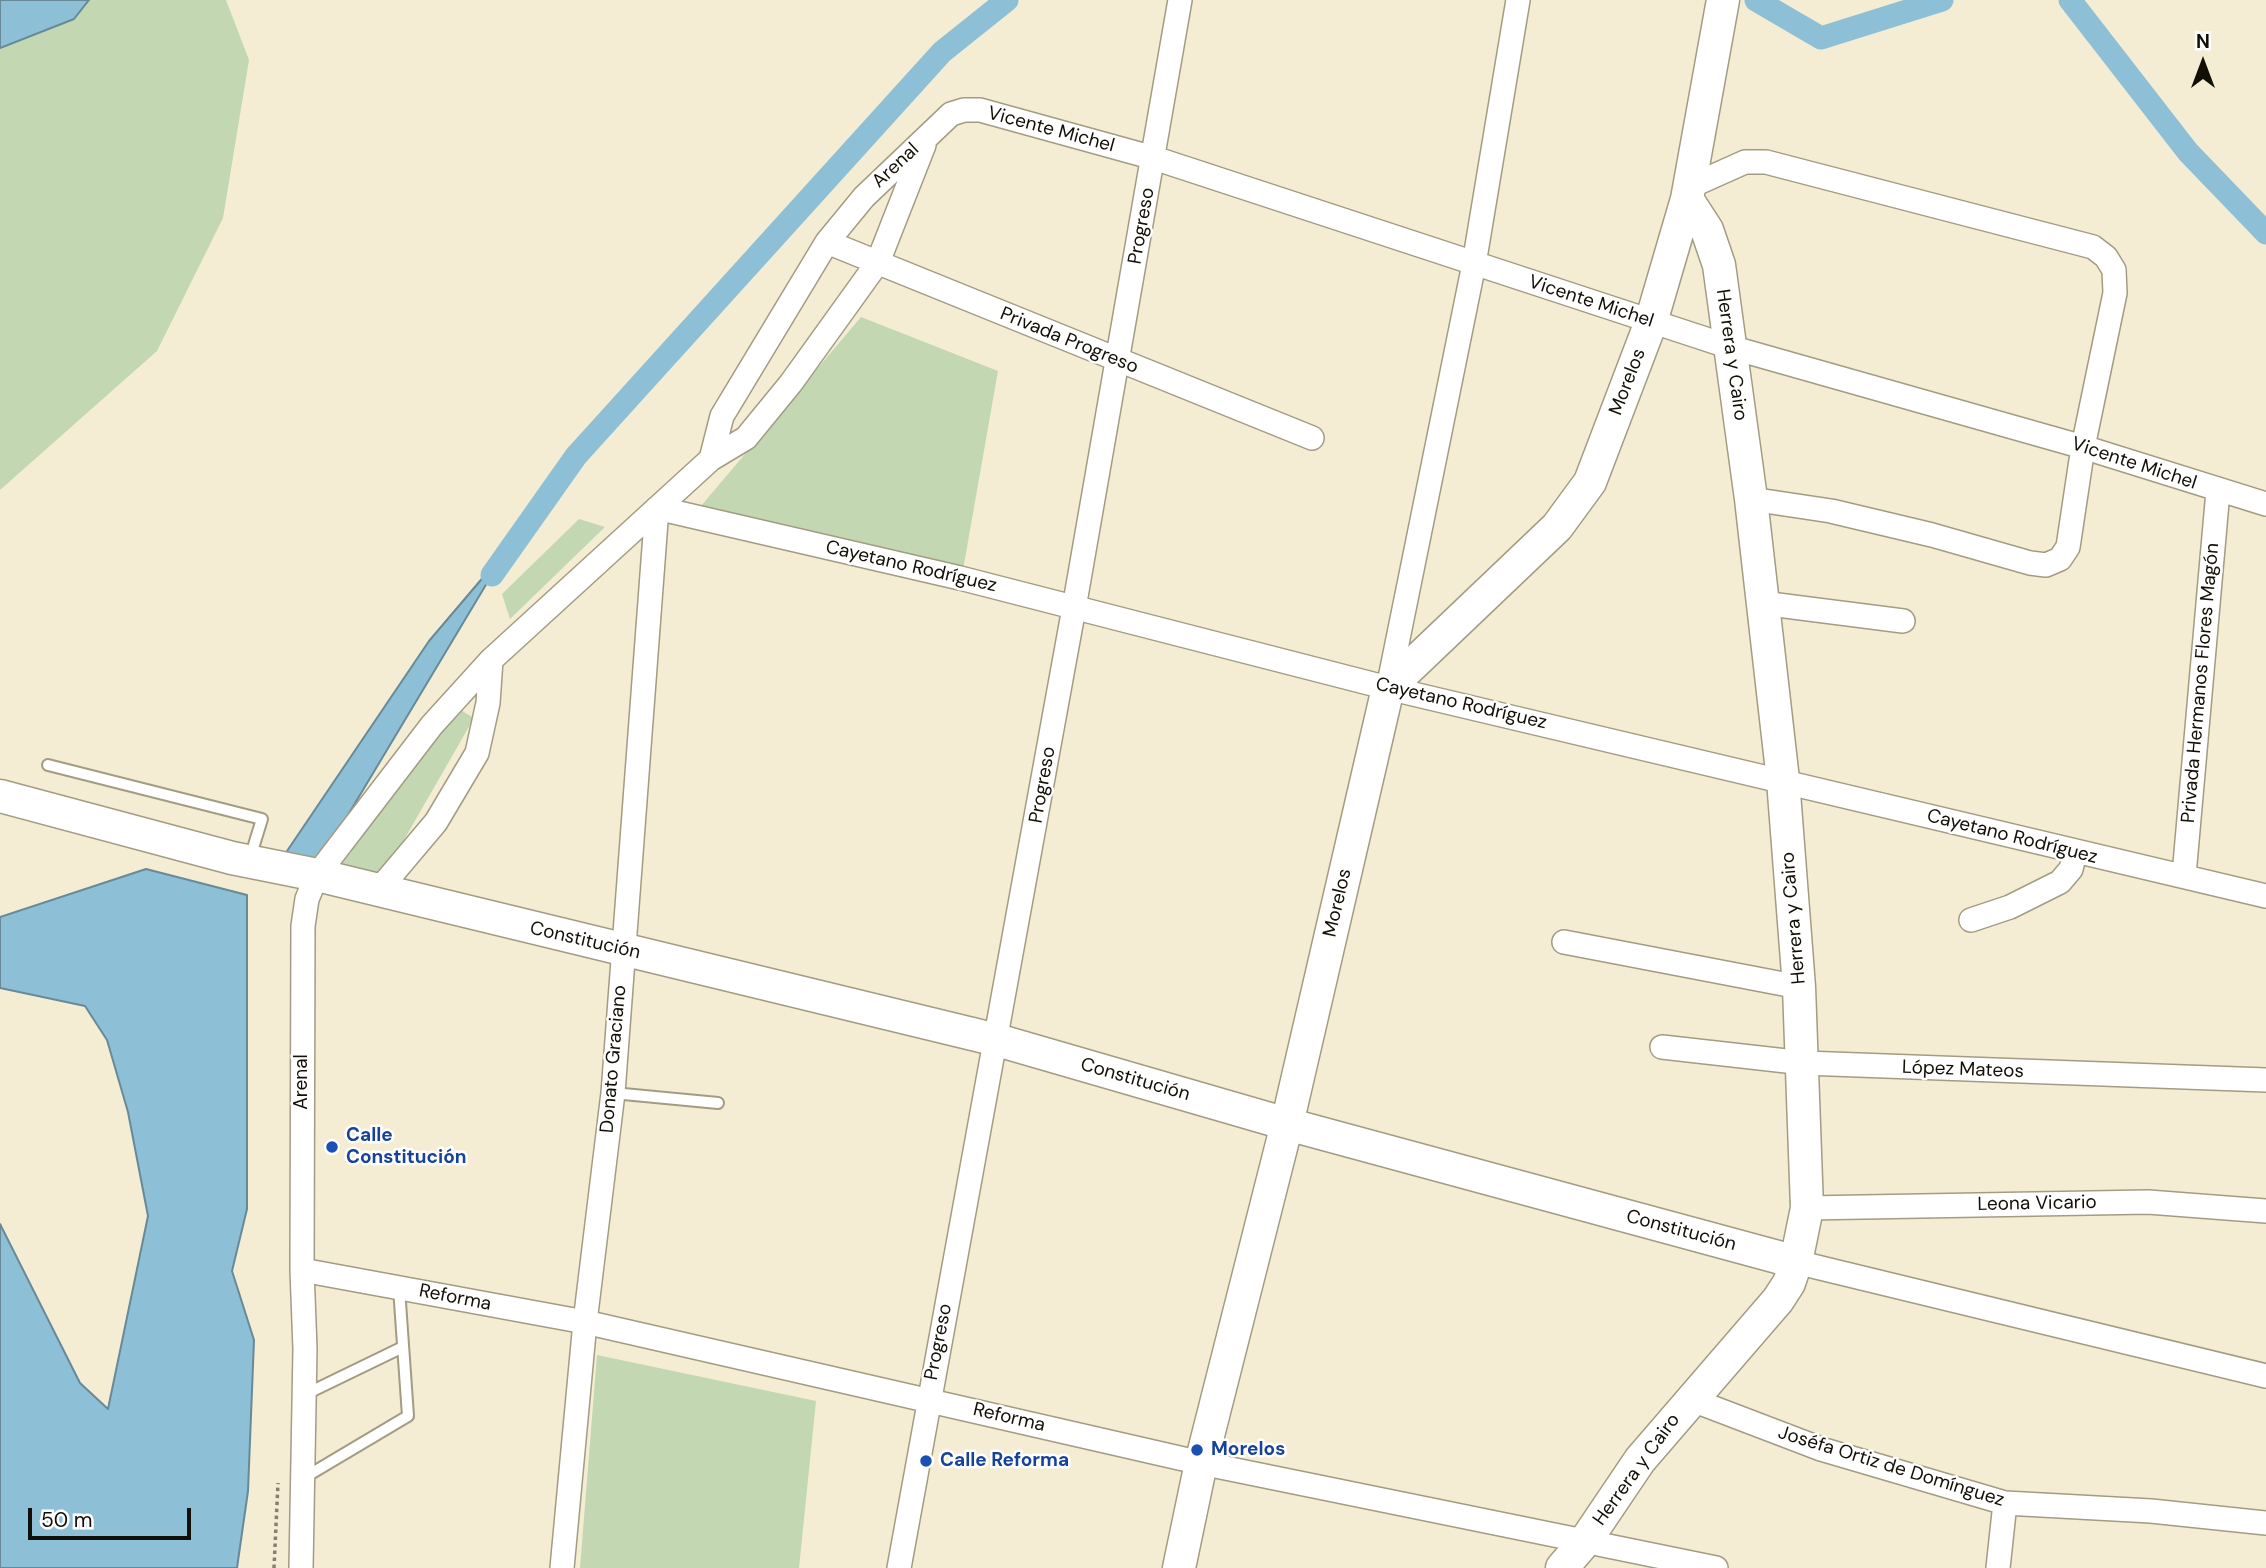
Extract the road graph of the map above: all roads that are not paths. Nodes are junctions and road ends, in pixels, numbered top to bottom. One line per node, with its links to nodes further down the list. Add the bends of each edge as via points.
1 (1180, 0): 5 (street, Progreso)
2 (1518, 0): 9 (street, Morelos)
3 (1721, 10): 6 (street, Morelos)
4 (926, 138): 5 (street, Vicente Michel, via 951,114 980,110); 7 (street, Arenal, via 864,197); 8 (street, Arenal)
5 (1154, 158): 9 (street, Vicente Michel); 12 (street, Progreso)
6 (1688, 193): 10 (street, Morelos); 11 (street, Herrera y Cairo, via 1718,265); 14 (street, via 1745,162 1766,162 2093,247 2114,270 2115,293)
7 (827, 242): 8 (street, Privada Progreso); 15 (street, Arenal, via 722,416)
8 (878, 262): 12 (street, Privada Progreso); 15 (street, Arenal, via 746,438)
9 (1474, 264): 10 (street, Vicente Michel); 24 (street, Morelos)
10 (1651, 322): 11 (street, Vicente Michel); 24 (street, Morelos, via 1590,482 1558,527)
11 (1730, 346): 14 (street, Vicente Michel); 17 (street, Herrera y Cairo)
12 (1117, 361): 13 (street, Privada Progreso); 21 (street, Progreso)
13 (1312, 438)
14 (2083, 447): 16 (street, Vicente Michel); 17 (street, via 2068,547 2060,559 2046,565 1843,514)
15 (711, 458): 19 (street, Arenal)
16 (2218, 491): 18 (street, Vicente Michel); 31 (street, Privada Hermanos Flores Magón)
17 (1751, 499): 20 (street, Herrera y Cairo)
18 (2266, 504)
19 (657, 508): 21 (street, Cayetano Rodríguez); 23 (street, Arenal); 36 (street, Donato Graciano)
20 (1762, 603): 22 (street); 26 (street, Herrera y Cairo)
21 (1074, 608): 24 (street, Cayetano Rodríguez); 38 (street, Progreso)
22 (1903, 621)
23 (491, 660): 30 (street, Arenal, via 432,725); 32 (street, via 477,753 436,822)
24 (1388, 688): 26 (street, Cayetano Rodríguez); 44 (street, Morelos)
25 (48, 765): 29 (lane, via 262,819)
26 (1783, 780): 28 (street, Cayetano Rodríguez); 37 (street, Herrera y Cairo)
27 (4, 798): 29 (street, Constitución)
28 (2075, 853): 31 (street, Cayetano Rodríguez); 34 (street, via 2071,869 2060,882)
29 (249, 861): 30 (street, Constitución)
30 (317, 875): 32 (street, Constitución); 48 (street, Arenal, via 307,898 303,926)
31 (2184, 876): 33 (street, Cayetano Rodríguez)
32 (377, 892): 36 (street, Constitución)
33 (2266, 896)
34 (1971, 920)
35 (1563, 942): 37 (street)
36 (624, 949): 38 (street, Constitución); 42 (street, Donato Graciano)
37 (1799, 987): 40 (street, Herrera y Cairo)
38 (997, 1040): 44 (street, Constitución); 55 (street, Progreso)
39 (1662, 1047): 40 (street, López Mateos)
40 (1804, 1063): 41 (street, López Mateos); 45 (street, Herrera y Cairo)
41 (2266, 1080)
42 (613, 1093): 43 (lane); 50 (street, Donato Graciano)
43 (718, 1103)
44 (1287, 1124): 47 (street, Constitución); 56 (street, Morelos)
45 (1807, 1208): 46 (street, Leona Vicario, via 2148,1202); 47 (street, Herrera y Cairo)
46 (2266, 1211)
47 (1796, 1262): 52 (street, Constitución); 54 (street, Herrera y Cairo, via 1778,1300)
48 (302, 1270): 49 (street, Reforma); 53 (street, Arenal)
49 (399, 1288): 50 (street, Reforma); 51 (lane)
50 (585, 1322): 55 (street, Reforma); 62 (street, Donato Graciano)
51 (403, 1348): 53 (lane); 57 (lane, via 408,1416)
52 (2266, 1376)
53 (304, 1395): 57 (street, Arenal)
54 (1690, 1399): 58 (street, Joséfa Ortiz de Domínguez, via 1821,1449); 60 (street, Herrera y Cairo, via 1640,1460)
55 (929, 1400): 56 (street, Reforma); 63 (street, Progreso)
56 (1200, 1463): 60 (street, Reforma); 64 (street, Morelos)
57 (302, 1479): 61 (street, Arenal)
58 (2004, 1503): 59 (street, Joséfa Ortiz de Domínguez); 67 (street)
59 (2266, 1523)
60 (1586, 1540): 65 (street, Herrera y Cairo); 66 (street, Reforma)
61 (301, 1568)
62 (562, 1568)
63 (899, 1568)
64 (1179, 1568)
65 (1562, 1568)
66 (1716, 1568)
67 (1998, 1568)

